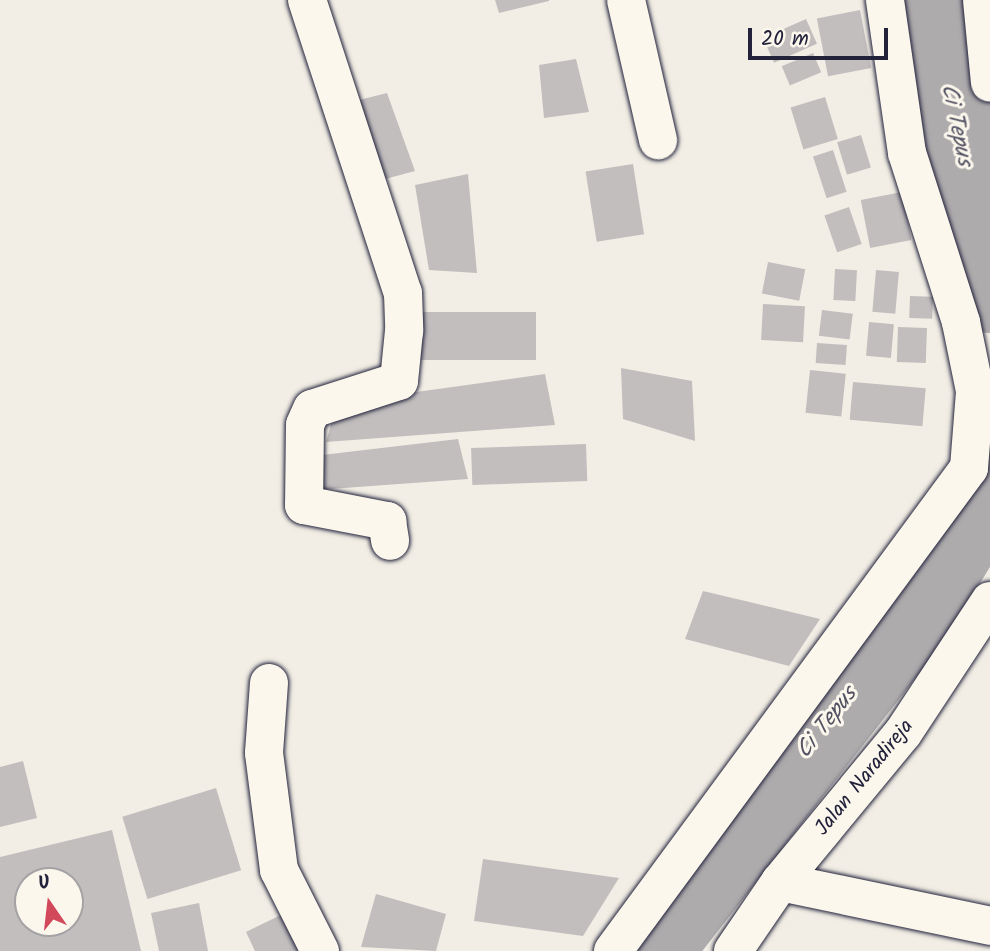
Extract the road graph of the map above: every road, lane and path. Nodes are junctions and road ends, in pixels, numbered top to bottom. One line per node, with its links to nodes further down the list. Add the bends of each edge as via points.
1 (307, 0): 7 (street, via 403,293 404,331 399,382 312,409 305,425 304,505 387,521)
2 (626, 0): 6 (street)
3 (885, 0): 13 (street, via 906,153 961,322 975,391 969,468)
4 (982, 0): 5 (street)
5 (990, 81)
6 (657, 140)
7 (390, 541)
8 (987, 616): 10 (street, Jalan Naradireja, via 903,733)
9 (269, 683): 12 (street, via 264,753 279,870)
10 (780, 882): 11 (street); 14 (street, Jalan Naradireja)
11 (990, 926)
12 (320, 951)
13 (612, 951)
14 (733, 951)

